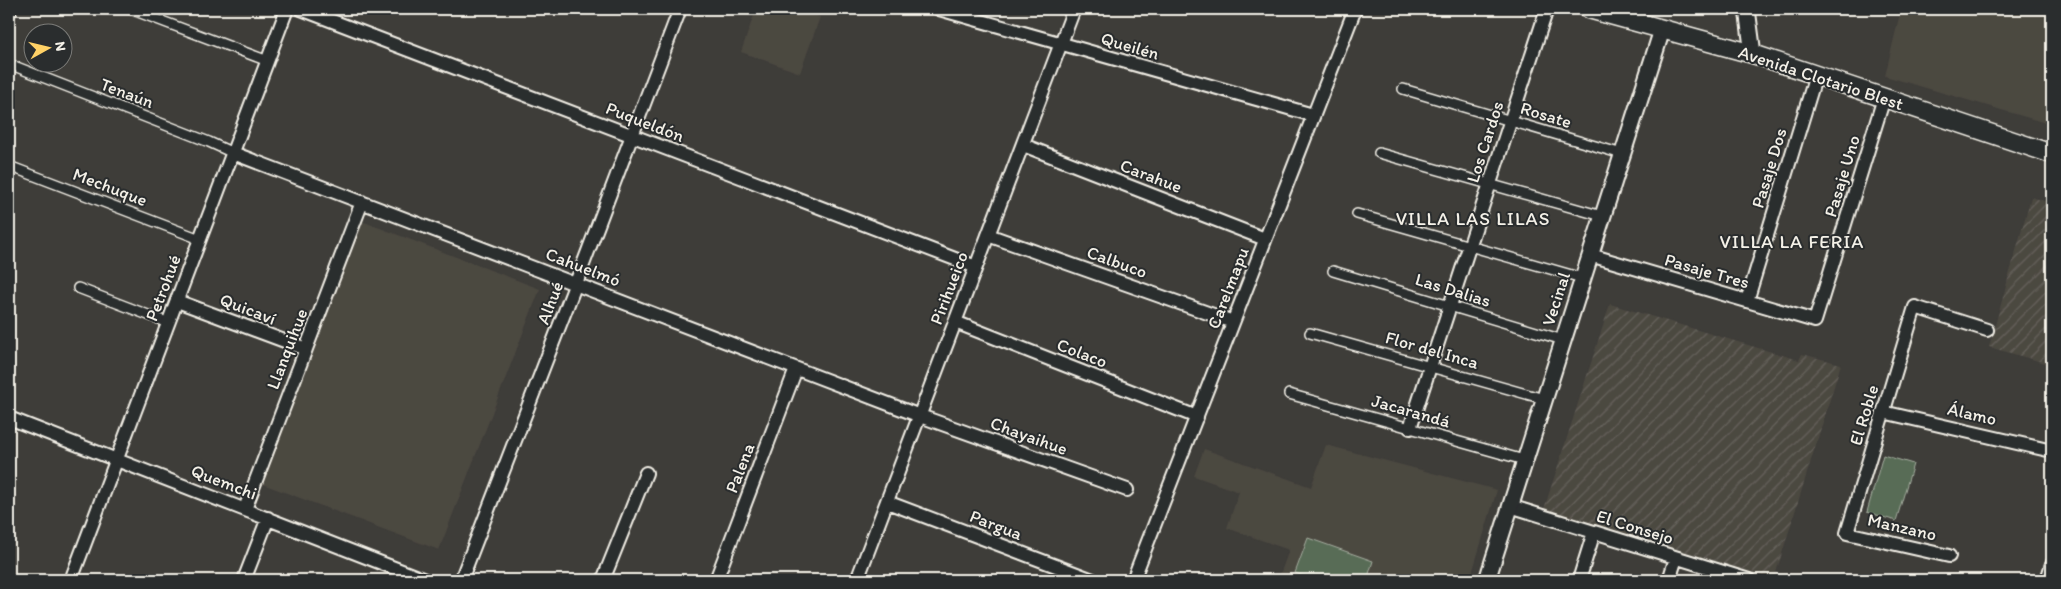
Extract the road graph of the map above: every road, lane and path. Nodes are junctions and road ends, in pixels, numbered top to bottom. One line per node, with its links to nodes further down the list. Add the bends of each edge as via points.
1 (130, 9): 14 (street)
2 (287, 9): 14 (street, Petrohué)
3 (301, 9): 21 (street, Puqueldón)
4 (680, 9): 21 (street, Alhué)
5 (939, 9): 12 (street, Queilén)
6 (1074, 9): 12 (street, Pirihueico)
7 (1355, 9): 19 (street, Carelmapu)
8 (1547, 9): 20 (street, Los Cardos)
9 (1588, 9): 11 (main road, Avenida Clotario Blest)
10 (1747, 9): 13 (street)
11 (1662, 30): 13 (main road, Avenida Clotario Blest); 25 (street, Vecinal)
12 (1061, 44): 19 (street, Queilén); 22 (street, Pirihueico)
13 (1753, 54): 16 (main road, Avenida Clotario Blest)
14 (268, 60): 24 (street, Petrohué)
15 (9, 64): 24 (street, Tenaún, via 209,142)
16 (1816, 75): 18 (main road, Avenida Clotario Blest); 43 (street, Pasaje Dos)
17 (1403, 89): 20 (street, Rosate)
18 (1884, 98): 26 (main road, Avenida Clotario Blest); 45 (street, Pasaje Uno)
19 (1314, 115): 34 (street, Carelmapu)
20 (1510, 121): 25 (street, Rosate); 28 (street, Los Cardos)
21 (632, 135): 37 (street, Puqueldón); 40 (street, Alhué)
22 (1023, 145): 32 (street, Pirihueico); 34 (street, Carahue)
23 (1380, 153): 28 (street)
24 (232, 154): 29 (street, Cahuelmó); 33 (street, Petrohué)
25 (1622, 154): 31 (street, Vecinal)
26 (2052, 154)
27 (9, 166): 33 (street, Mechuque)
28 (1490, 184): 31 (street); 35 (street, Los Cardos)
29 (362, 202): 40 (street, Cahuelmó); 52 (street, Llanquihue)
30 (1357, 214): 35 (street)
31 (1602, 216): 36 (street, Vecinal)
32 (988, 235): 37 (street, Pirihueico); 47 (street, Calbuco)
33 (200, 239): 42 (street, Petrohué)
34 (1265, 240): 47 (street, Carelmapu)
35 (1470, 246): 39 (street); 44 (street, Los Cardos)
36 (1590, 255): 39 (street, Vecinal); 43 (street, Pasaje Tres)
37 (976, 267): 46 (street, Pirihueico)
38 (1333, 271): 44 (street, Las Dalias)
39 (1582, 278): 51 (street, Vecinal)
40 (576, 283): 54 (street, Cahuelmó); 80 (street, Alhué)
41 (78, 288): 48 (street)
42 (177, 301): 48 (street, Petrohué); 52 (street, Quicaví)
43 (1747, 301): 45 (street, Pasaje Tres)
44 (1450, 306): 51 (street, Las Dalias); 53 (street, Los Cardos)
45 (1815, 321)
46 (955, 322): 58 (street, Pirihueico); 59 (street, Colaco)
47 (1233, 322): 59 (street, Carelmapu)
48 (169, 323): 63 (street, Petrohué)
49 (1987, 330): 57 (street, El Roble, via 1915,307)
50 (1310, 333): 53 (street, Flor del Inca)
51 (1563, 340): 56 (street, Vecinal)
52 (306, 349): 69 (street, Llanquihue)
53 (1430, 367): 56 (street, Flor del Inca); 61 (street, Los Cardos)
54 (796, 368): 58 (street, Cahuelmó); 82 (street, Palena)
55 (1289, 394): 61 (street, Jacarandá)
56 (1544, 399): 64 (street, Vecinal)
57 (1883, 412): 62 (street, Álamo); 72 (street, El Roble)
58 (920, 416): 66 (street, Chayaihue); 67 (street, Pirihueico)
59 (1197, 417): 85 (street, Carelmapu)
60 (9, 418): 63 (street, Quemchi)
61 (1410, 428): 64 (street, Jacarandá)
62 (2052, 451)
63 (117, 460): 69 (street, Quemchi); 77 (street, Petrohué)
64 (1524, 460): 68 (street, Vecinal)
65 (646, 473): 81 (street)
66 (1127, 490)
67 (887, 502): 83 (street, Pirihueico); 84 (street, Pargua)
68 (1510, 506): 71 (street, El Consejo); 86 (street, Vecinal)
69 (245, 509): 70 (street, Quemchi)
70 (268, 518): 78 (street); 79 (street, Quemchi)
71 (1594, 532): 74 (street, El Consejo); 87 (street)
72 (1847, 533): 73 (street, Manzano)
73 (1949, 556)
74 (1676, 558): 88 (street); 89 (street, El Consejo)
75 (2052, 564): 76 (street)
76 (2049, 579)
77 (71, 580)
78 (244, 580)
79 (425, 580)
80 (461, 580)
81 (603, 580)
82 (716, 580)
83 (857, 580)
84 (1092, 580)
85 (1134, 580)
86 (1488, 580)
87 (1579, 580)
88 (1669, 580)
89 (1749, 580)

